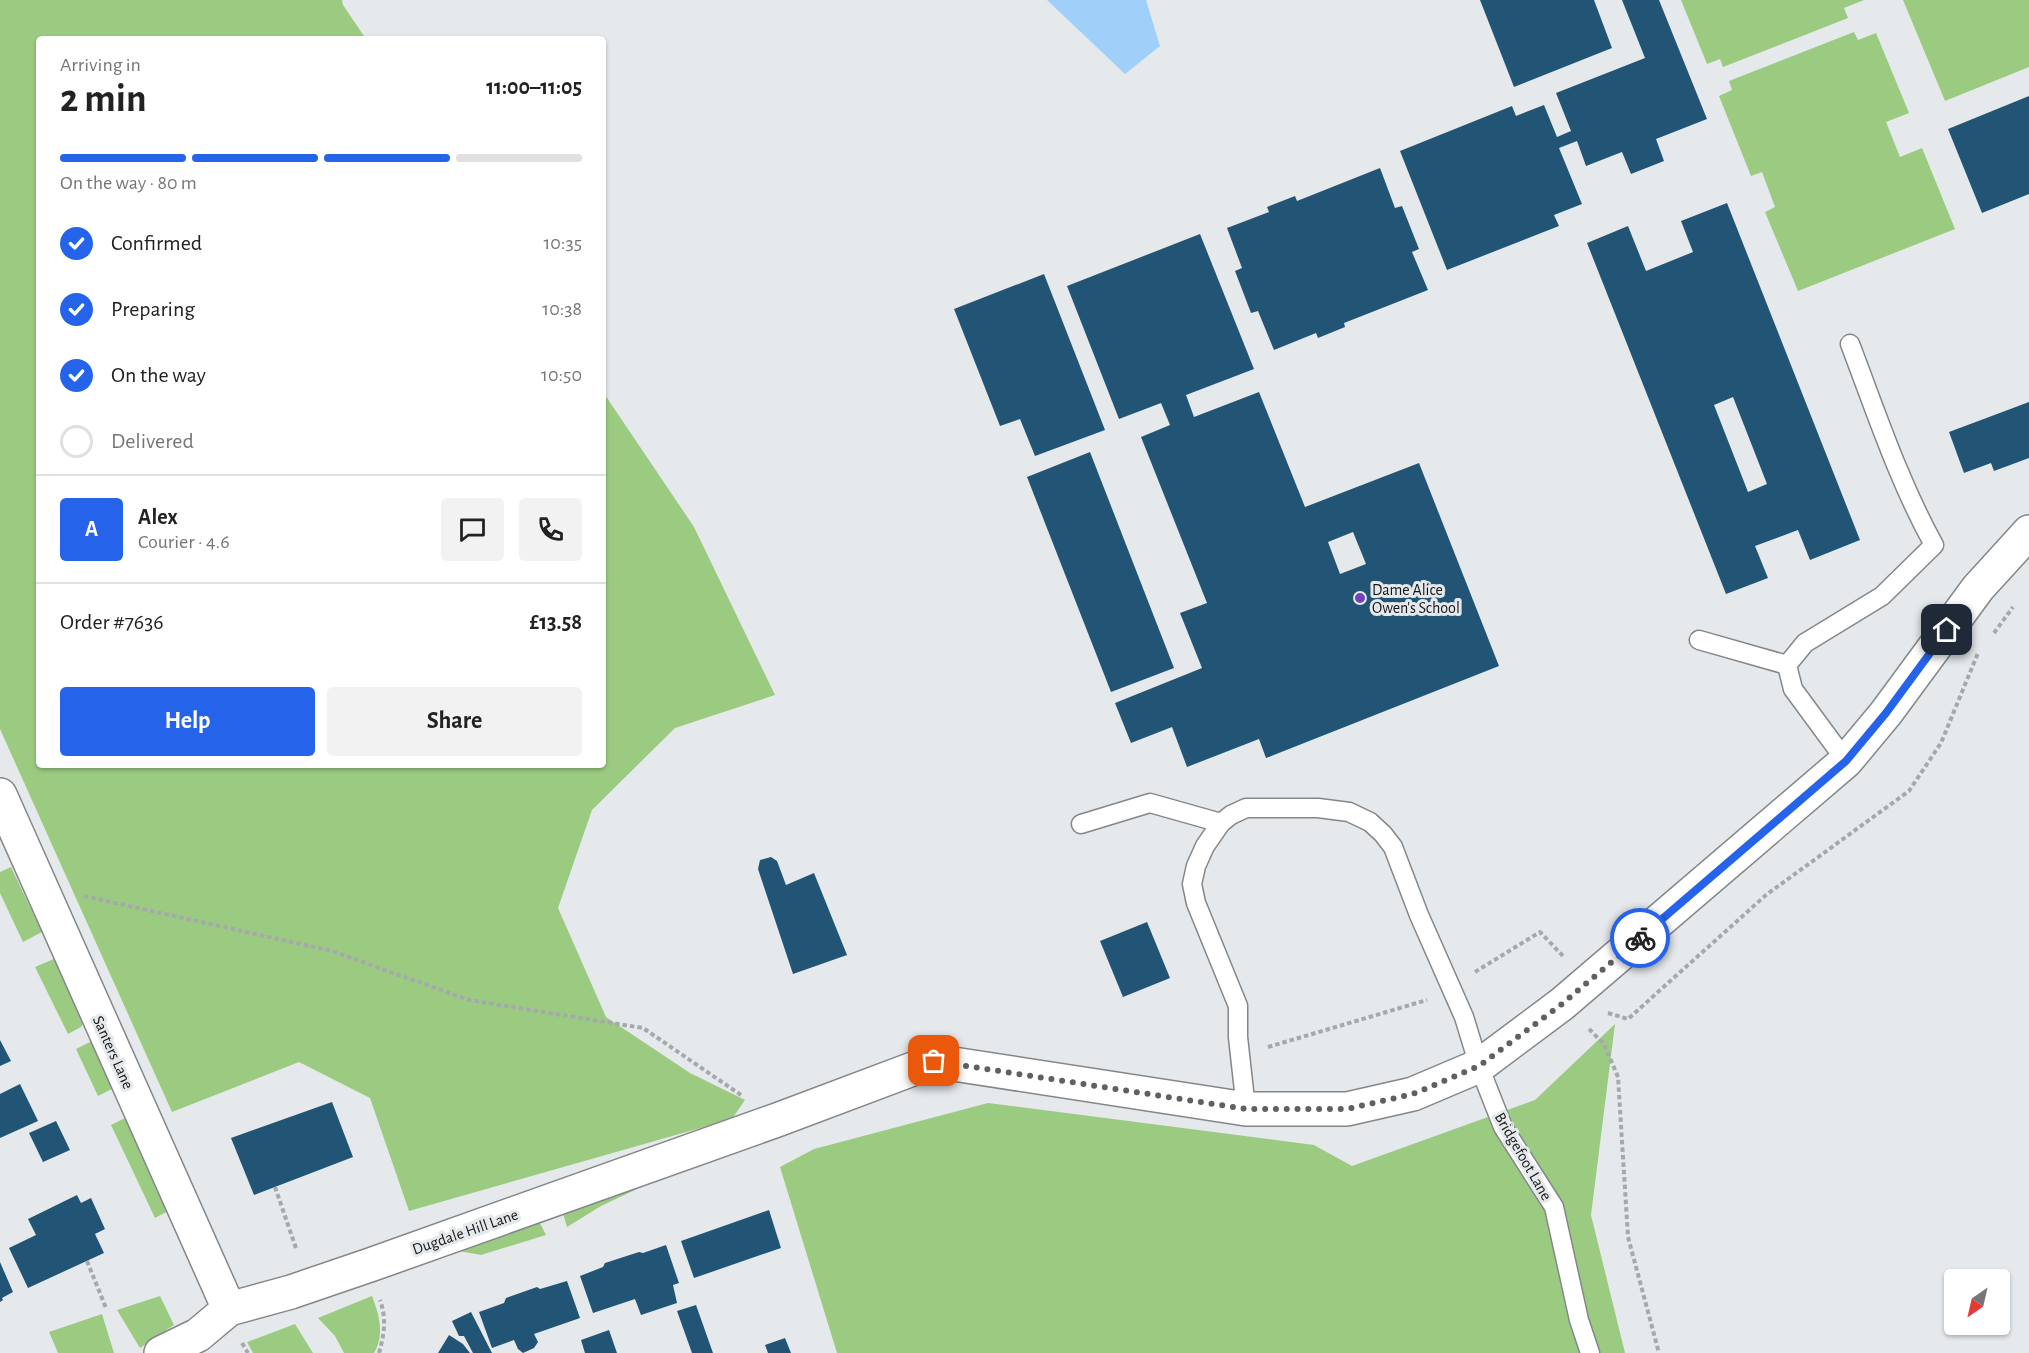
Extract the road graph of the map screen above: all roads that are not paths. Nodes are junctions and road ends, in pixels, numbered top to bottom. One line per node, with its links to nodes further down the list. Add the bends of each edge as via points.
1 (1850, 344): 4 (lane, via 1920,521 1934,545 1882,596 1805,643)
2 (2029, 532): 5 (street, Dugdale Hill Lane, via 1978,588)
3 (1699, 640): 4 (lane)
4 (1787, 665): 5 (lane, via 1793,689)
5 (1846, 761): 9 (street, Dugdale Hill Lane, via 1572,996)
6 (0, 795): 11 (street, Santers Lane)
7 (1081, 824): 8 (lane, via 1150,803)
8 (1221, 824): 9 (lane, Bridgefoot Lane, via 1246,808 1318,808 1349,812 1370,822 1383,834 1393,847 1464,1017); 10 (lane, via 1205,846 1192,884 1238,1006)
9 (1479, 1066): 10 (street, Dugdale Hill Lane, via 1413,1094 1347,1109); 13 (lane, Bridgefoot Lane, via 1503,1128 1554,1207)
10 (1246, 1109): 11 (street, Dugdale Hill Lane, via 934,1061 291,1292)
11 (229, 1309): 12 (street, Dugdale Hill Lane, via 198,1335)
12 (161, 1353)
13 (1590, 1353)

